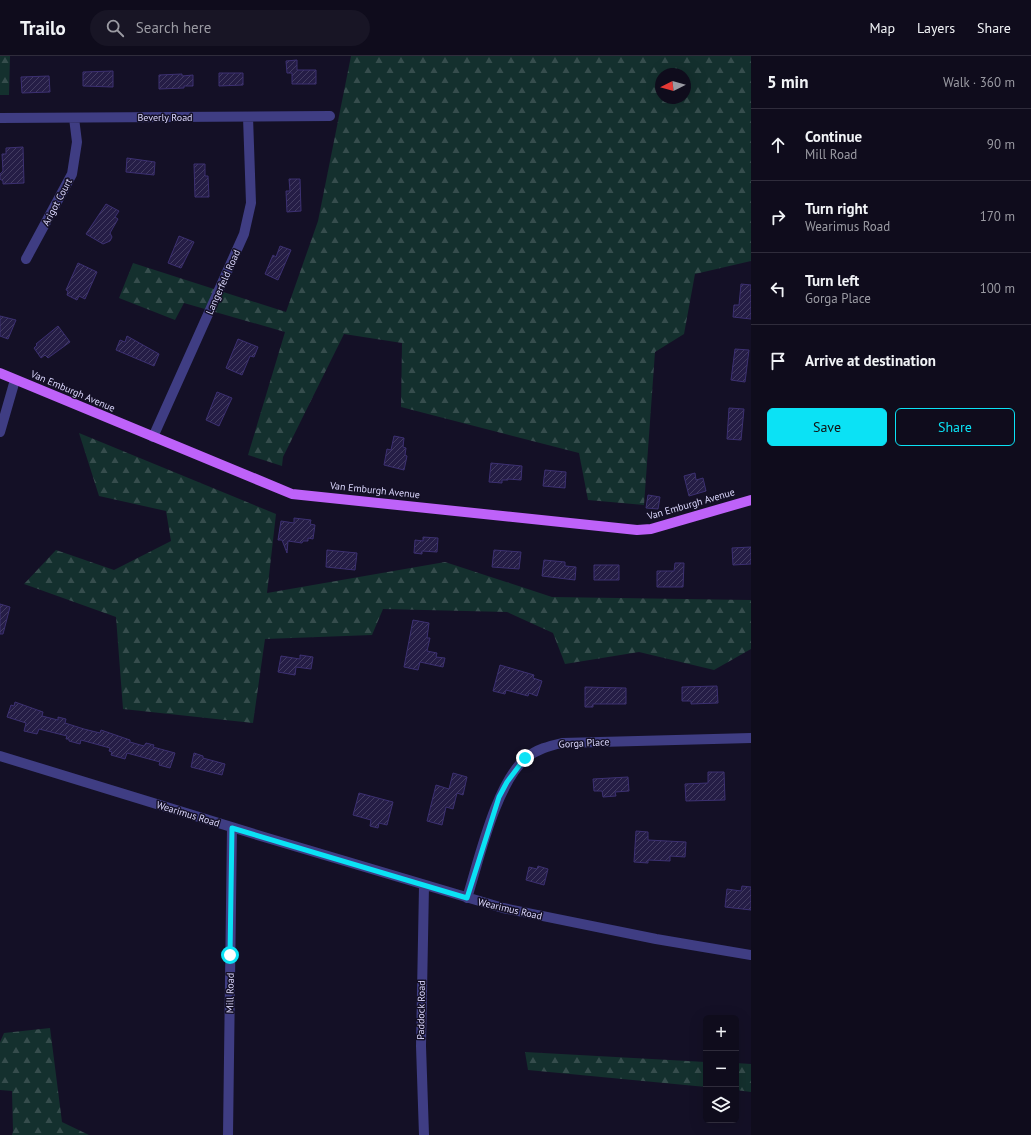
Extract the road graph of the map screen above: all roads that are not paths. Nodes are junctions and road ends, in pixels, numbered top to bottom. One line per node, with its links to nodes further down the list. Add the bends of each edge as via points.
1 (330, 116): 2 (street, Beverly Road)
2 (248, 117): 4 (street, Beverly Road); 9 (street, Langerfeld Road, via 251,203 244,234)
3 (0, 118): 4 (street, Beverly Road)
4 (74, 118): 5 (street, Arigot Court, via 77,142 72,174)
5 (26, 259)
6 (0, 373): 7 (main road, Van Emburgh Avenue)
7 (14, 380): 8 (street); 9 (main road, Van Emburgh Avenue)
8 (0, 432)
9 (153, 437): 10 (main road, Van Emburgh Avenue, via 292,494 613,528 651,529)
10 (751, 500)
11 (751, 738): 15 (street, Gorga Place, via 562,743 535,752 525,758 514,771 499,797)
12 (0, 756): 13 (street, Wearimus Road)
13 (232, 828): 14 (street, Wearimus Road); 17 (street, Mill Road)
14 (424, 886): 15 (street, Wearimus Road); 18 (street, Paddock Road, via 421,1046)
15 (467, 898): 16 (street, Wearimus Road, via 503,908)
16 (751, 955)
17 (228, 1135)
18 (424, 1135)

